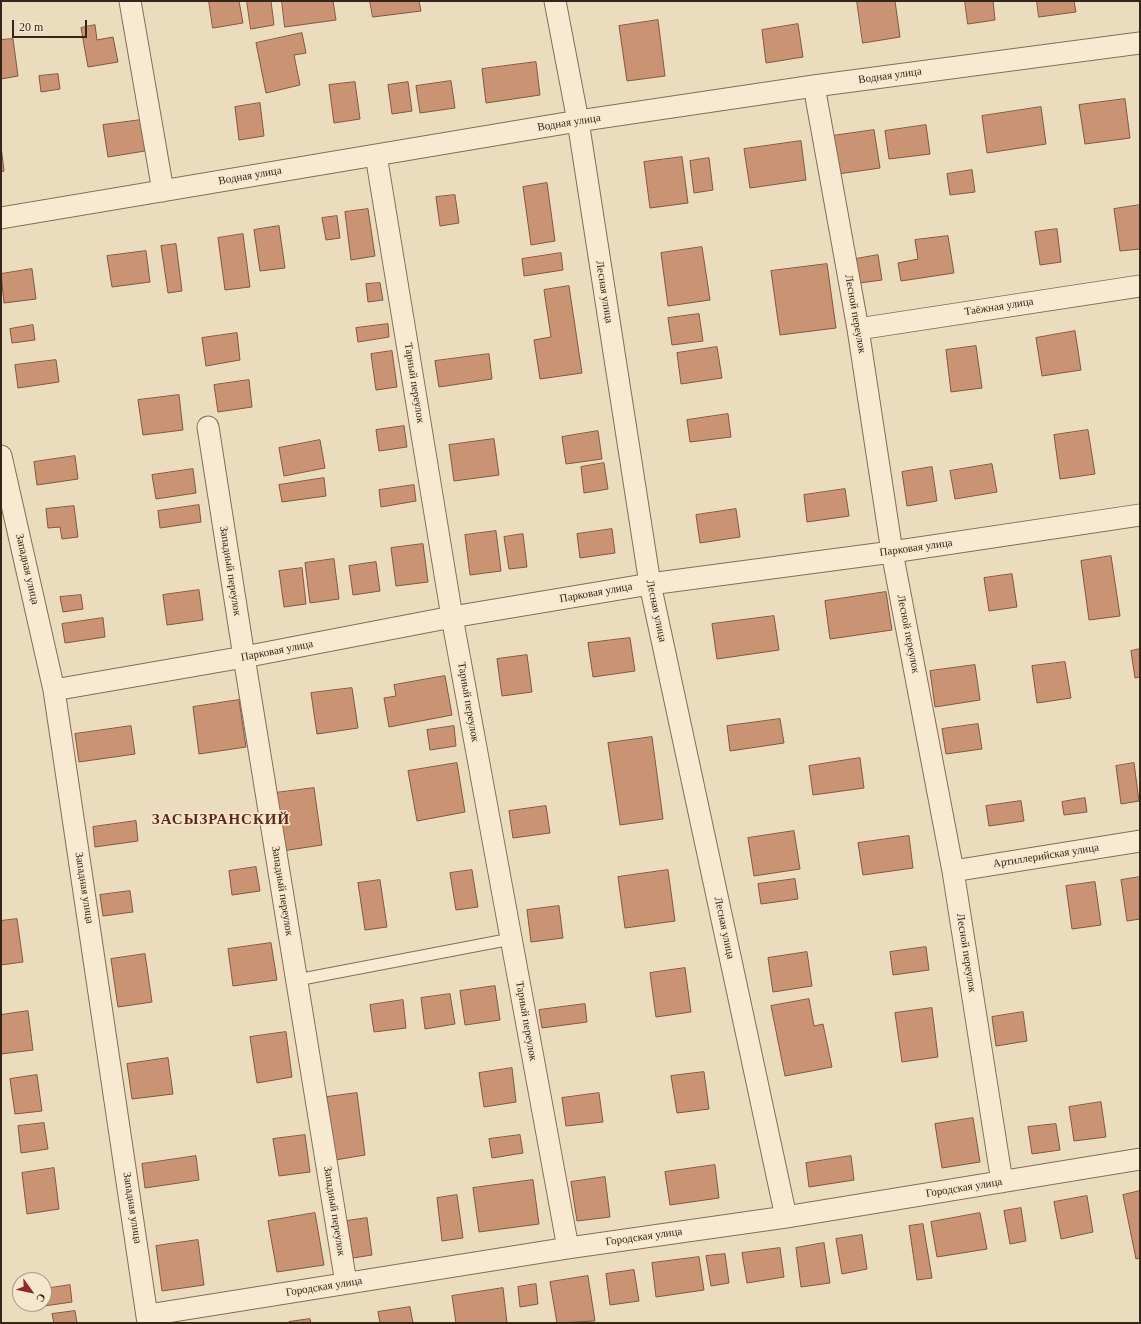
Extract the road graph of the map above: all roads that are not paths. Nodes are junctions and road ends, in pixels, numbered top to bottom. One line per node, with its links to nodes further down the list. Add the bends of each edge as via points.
1 (130, 1): 7 (street)
2 (555, 1): 5 (street, Лесная улица)
3 (1140, 43): 4 (street, Водная улица)
4 (814, 86): 5 (street, Водная улица); 10 (street, Лесной переулок)
5 (578, 121): 6 (street, Водная улица); 15 (street, Лесная улица)
6 (376, 155): 7 (street, Водная улица); 16 (street, Тарный переулок)
7 (163, 191): 8 (street, Водная улица)
8 (1, 218)
9 (1140, 286): 10 (street, Таёжная улица)
10 (858, 329): 14 (street, Лесной переулок)
11 (208, 427): 17 (street, Западный переулок)
12 (1, 456): 18 (street, Западная улица)
13 (1140, 514): 14 (street, Парковая улица)
14 (892, 552): 15 (street, Парковая улица); 20 (street, Лесной переулок)
15 (650, 584): 16 (street, Парковая улица); 25 (street, Лесная улица)
16 (452, 617): 17 (street, Парковая улица); 21 (street, Тарный переулок)
17 (244, 657): 18 (street, Парковая улица); 22 (street, Западный переулок)
18 (54, 690): 28 (street, Западная улица)
19 (1140, 841): 20 (street, Артиллерийская улица)
20 (953, 871): 24 (street, Лесной переулок)
21 (511, 939): 22 (lane); 26 (street, Тарный переулок)
22 (296, 980): 27 (street, Западный переулок)
23 (1140, 1159): 24 (street, Городская улица)
24 (1002, 1182): 25 (street, Городская улица)
25 (786, 1217): 26 (street, Городская улица)
26 (568, 1248): 27 (street, Городская улица)
27 (346, 1283): 28 (street, Городская улица)
28 (148, 1319)

